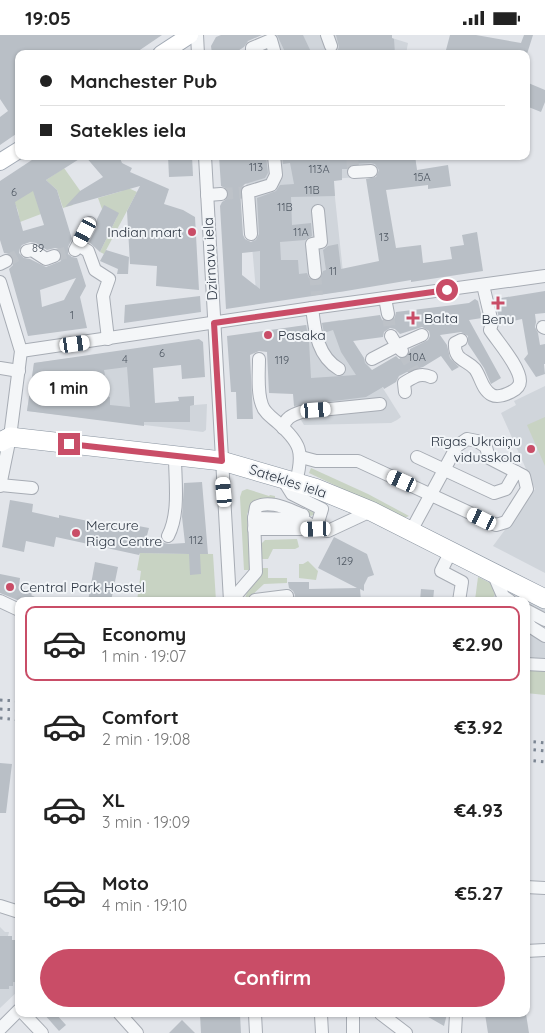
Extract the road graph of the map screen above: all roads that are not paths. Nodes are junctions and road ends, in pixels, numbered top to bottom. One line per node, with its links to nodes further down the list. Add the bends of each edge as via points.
1 (190, 35): 3 (main road)
2 (197, 35): 4 (street)
3 (167, 50)
4 (198, 50)
5 (252, 50): 6 (street, via 271,40)
6 (273, 50)
7 (15, 153): 10 (main road)
8 (204, 160): 14 (street, Dzirnavu iela)
9 (274, 160): 17 (street, via 276,175 271,185 248,192)
10 (0, 163)
11 (371, 171): 12 (street)
12 (351, 172)
13 (221, 194): 14 (street)
14 (207, 195): 27 (street, Dzirnavu iela)
15 (318, 211): 20 (street, via 321,242 312,244)
16 (90, 223): 29 (street, via 77,247 88,251 95,270 109,279 103,296)
17 (250, 234)
18 (27, 251): 19 (street, via 32,250 46,259)
19 (54, 257)
20 (315, 273)
21 (545, 276): 23 (street)
22 (0, 282): 31 (street)
23 (483, 285): 24 (street); 30 (street, via 492,323 490,330 518,373 518,388 502,396 493,396 474,369 458,356 455,343)
24 (385, 298): 25 (street); 26 (street)
25 (316, 304): 27 (street); 35 (street, via 315,331 320,350)
26 (388, 313)
27 (214, 323): 29 (street); 45 (street, Dzirnavu iela)
28 (422, 335): 33 (street, via 397,344)
29 (108, 339): 31 (street)
30 (461, 340)
31 (21, 351): 36 (street)
32 (259, 359): 40 (street, via 262,406)
33 (372, 359)
34 (0, 369): 36 (street)
35 (339, 369)
36 (19, 371): 41 (street)
37 (431, 377): 38 (street, via 415,373 404,383)
38 (405, 392)
39 (380, 405): 40 (street, via 301,412 286,420)
40 (283, 428): 43 (street, via 294,439)
41 (3, 436): 42 (highway, Satekles iela); 49 (street)
42 (175, 456): 45 (highway, Satekles iela); 56 (street, via 175,512)
43 (301, 457): 48 (street); 51 (street, via 316,461 358,461)
44 (417, 457): 46 (street)
45 (222, 461): 48 (highway, Satekles iela); 60 (street, Dzirnavu iela)
46 (444, 470): 47 (street, via 494,493 506,489); 47 (street, via 457,447 467,439 486,447 489,458); 51 (street)
47 (516, 472): 51 (street, via 524,476 527,489 506,522 496,525)
48 (289, 480): 52 (highway, Satekles iela); 54 (street, via 292,494 322,509)
49 (0, 485): 50 (street)
50 (32, 488)
51 (431, 494): 55 (street)
52 (371, 511): 54 (street, via 328,531); 55 (highway, Satekles iela)
53 (254, 523): 54 (street); 54 (street, via 302,519); 61 (street, via 256,572)
54 (316, 529)
55 (411, 531): 57 (highway, Satekles iela)
56 (168, 536)
57 (451, 551): 58 (highway, Satekles iela); 63 (street, via 441,571 462,582)
58 (493, 573): 64 (street); 65 (highway, Satekles iela)
59 (286, 596): 62 (street)
60 (230, 597)
61 (234, 597)
62 (276, 597)
63 (460, 597)
64 (502, 597)
65 (545, 599)
66 (0, 601): 67 (street)
67 (15, 608)
68 (530, 612): 69 (street)
69 (545, 619)
70 (530, 626): 71 (street)
71 (545, 635)
72 (530, 664): 73 (street)
73 (545, 665)
74 (530, 887): 75 (street)
75 (545, 888)
76 (0, 905): 77 (street)
77 (15, 911)
78 (545, 950): 79 (street)
79 (530, 951)
80 (15, 1014): 88 (street)
81 (27, 1017): 89 (street)
82 (123, 1017): 90 (street)
83 (255, 1017): 91 (street)
84 (321, 1017): 92 (street)
85 (353, 1017): 93 (street)
86 (385, 1017): 94 (street)
87 (456, 1017): 95 (street)
88 (0, 1029)
89 (42, 1033)
90 (137, 1033)
91 (256, 1033)
92 (322, 1033)
93 (352, 1033)
94 (406, 1033)
95 (455, 1033)

